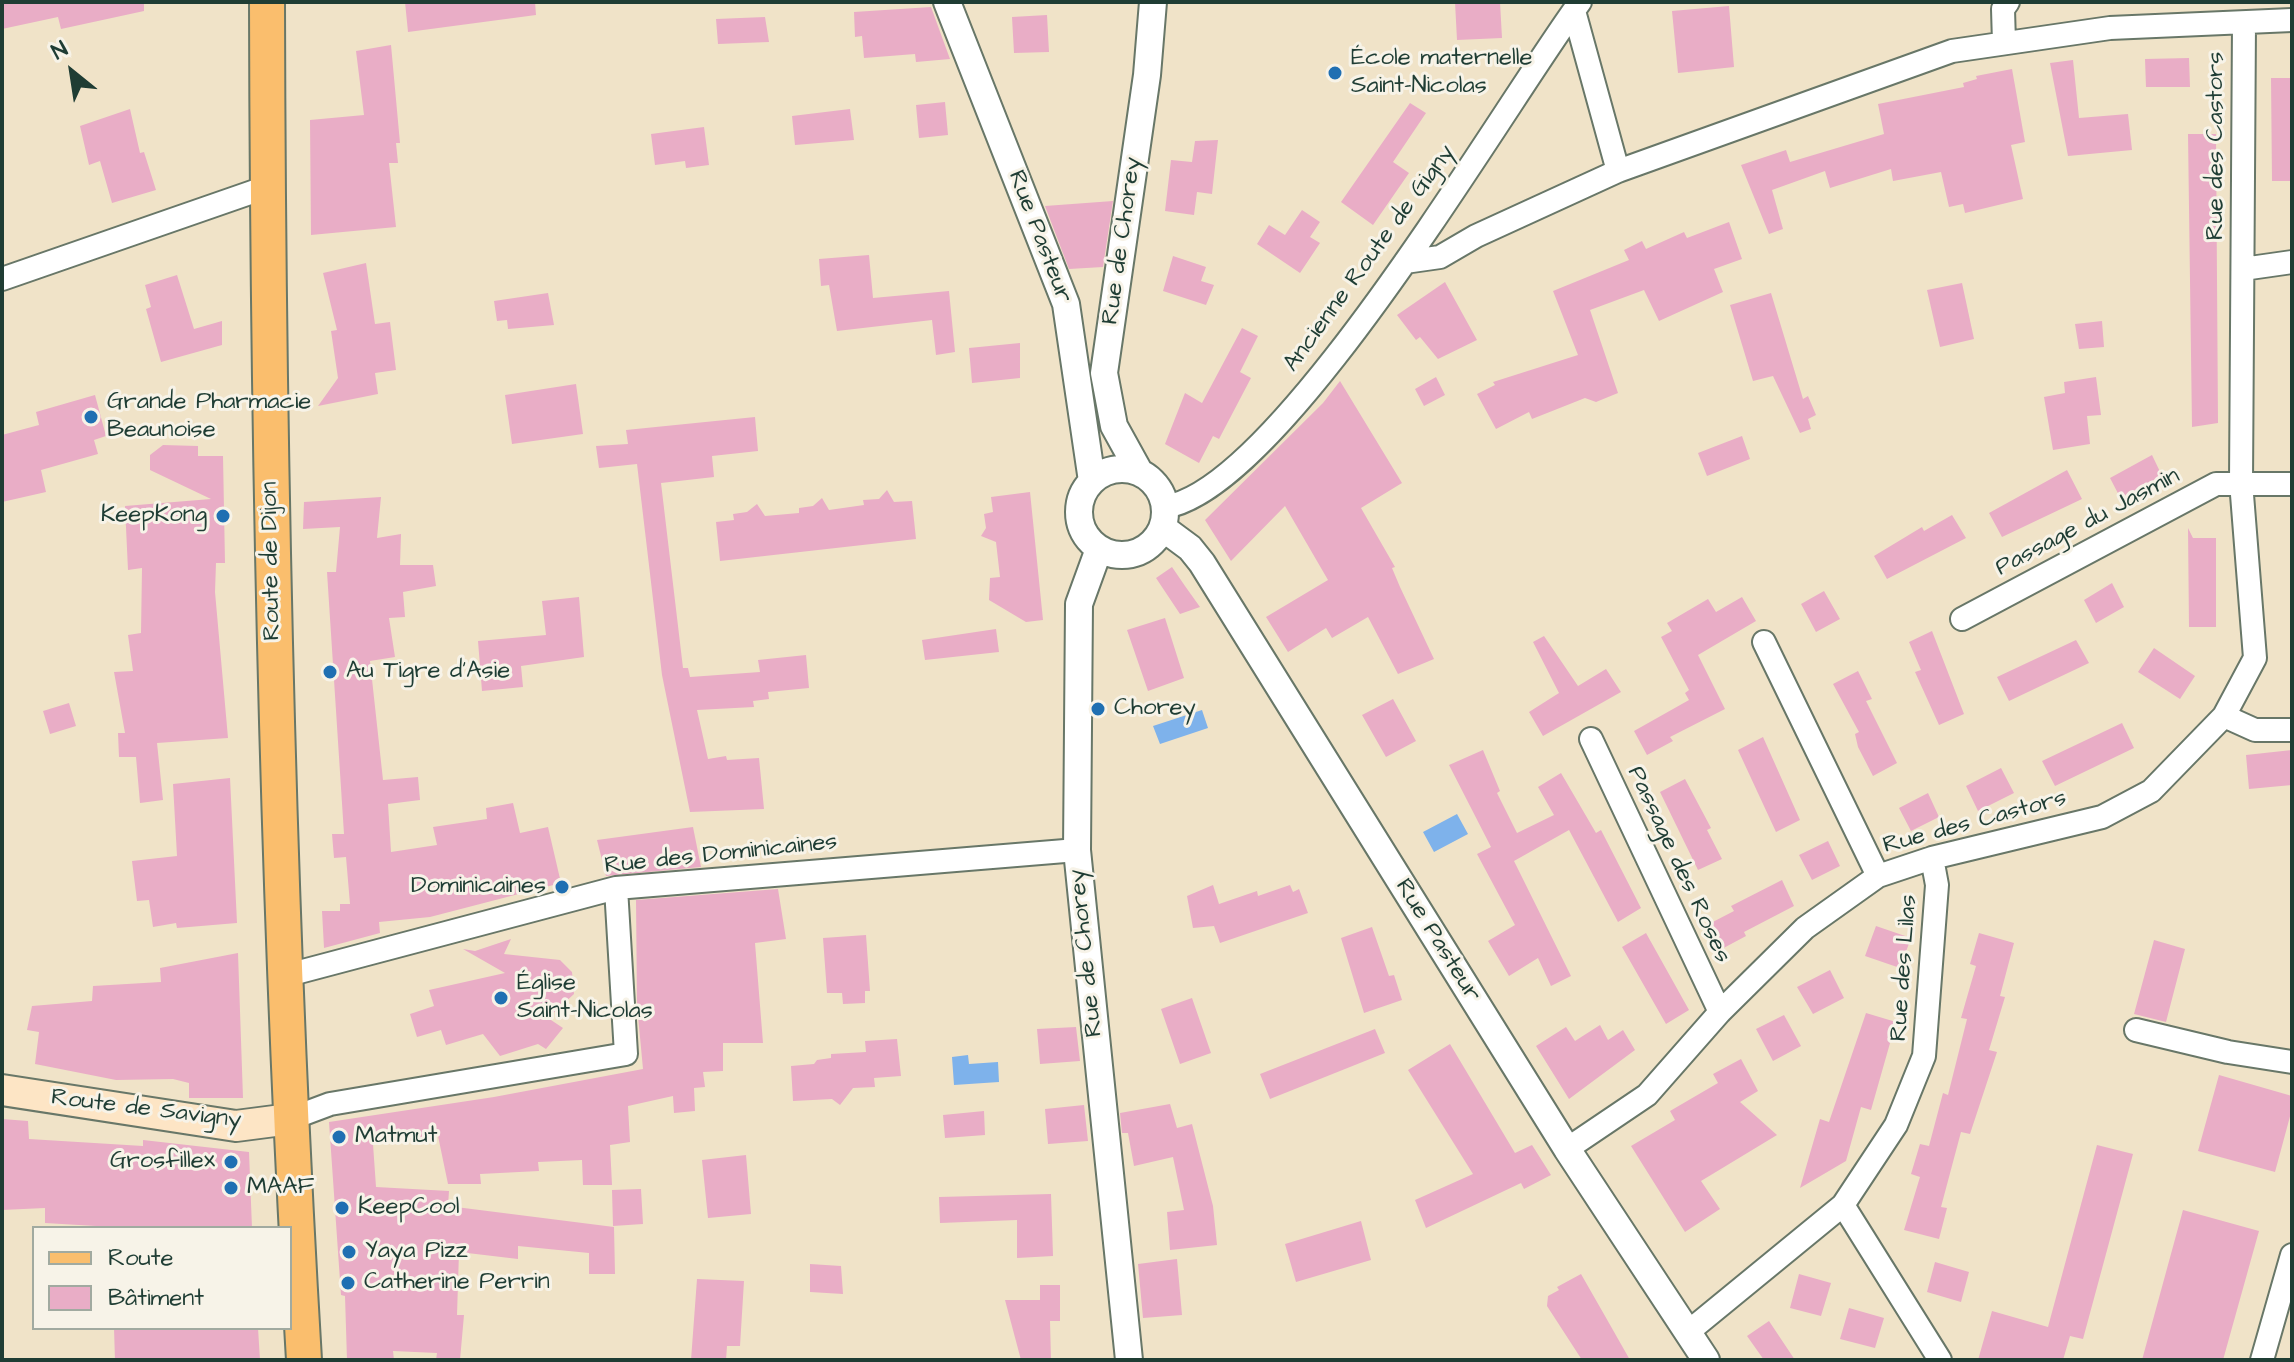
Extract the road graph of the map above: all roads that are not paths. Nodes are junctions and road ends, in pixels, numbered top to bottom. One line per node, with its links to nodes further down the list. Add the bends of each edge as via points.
1 (267, 2): 10 (main road, Route de Dijon)
2 (947, 2): 16 (street, Rue Pasteur, via 1066,304)
3 (1153, 2): 15 (street, Rue de Chorey, via 1104,373 1114,426)
4 (2008, 2): 8 (street, via 2003,9)
5 (1577, 6): 9 (street); 11 (street, Ancienne Route de Gigny)
6 (2292, 20): 7 (street)
7 (2244, 24): 8 (street, via 2110,28); 13 (street, Rue des Castors)
8 (2004, 43): 9 (street, via 1952,51)
9 (1618, 171): 11 (street, via 1440,257)
10 (267, 187): 14 (street); 30 (main road, Route de Dijon)
11 (1405, 262): 19 (street, Ancienne Route de Gigny, via 1300,401 1209,490)
12 (2292, 262): 13 (street, Rue des Castors)
13 (2243, 269): 17 (street, Rue des Castors)
14 (2, 279)
15 (1140, 473): 16 (street, via 1120,469); 19 (street, via 1157,486)
16 (1092, 481): 20 (street, via 1079,511 1084,533)
17 (2241, 482): 18 (street); 21 (street, Passage du Jasmin, via 2216,484); 23 (street, Rue des Castors, via 2255,658)
18 (2292, 484)
19 (1164, 518): 20 (street, via 1152,544 1136,553 1117,555); 36 (street, Rue Pasteur, via 1202,563)
20 (1099, 549): 26 (street, Rue de Chorey, via 1079,604)
21 (1962, 619)
22 (1764, 642): 28 (street)
23 (2224, 716): 24 (street, via 2255,730); 27 (street, Rue des Castors, via 2151,791 2102,817)
24 (2292, 730)
25 (1591, 739): 31 (street, Passage des Roses)
26 (1077, 850): 29 (street, Rue des Dominicaines); 42 (street, Rue de Chorey)
27 (1932, 858): 28 (street, Rue des Castors); 37 (street, Rue des Lilas, via 1937,885 1924,1056 1896,1125)
28 (1878, 876): 31 (street, Rue des Castors, via 1805,928)
29 (616, 888): 30 (street, Rue des Dominicaines); 35 (street, via 626,1054 330,1104)
30 (284, 976): 35 (main road, Route de Dijon)
31 (1720, 1012): 36 (street, Rue des Castors, via 1647,1095)
32 (2136, 1030): 33 (street)
33 (2292, 1062)
34 (2, 1090): 35 (main road, Route de Savigny, via 236,1126)
35 (290, 1119): 41 (main road, Route de Dijon)
36 (1567, 1149): 40 (street, Rue Pasteur)
37 (1843, 1205): 40 (street, Rue des Lilas); 44 (street)
38 (2292, 1255): 39 (street)
39 (2288, 1281): 45 (street)
40 (1688, 1332): 43 (street, Rue Pasteur)
41 (304, 1360)
42 (1129, 1360)
43 (1706, 1360)
44 (1940, 1360)
45 (2262, 1360)

